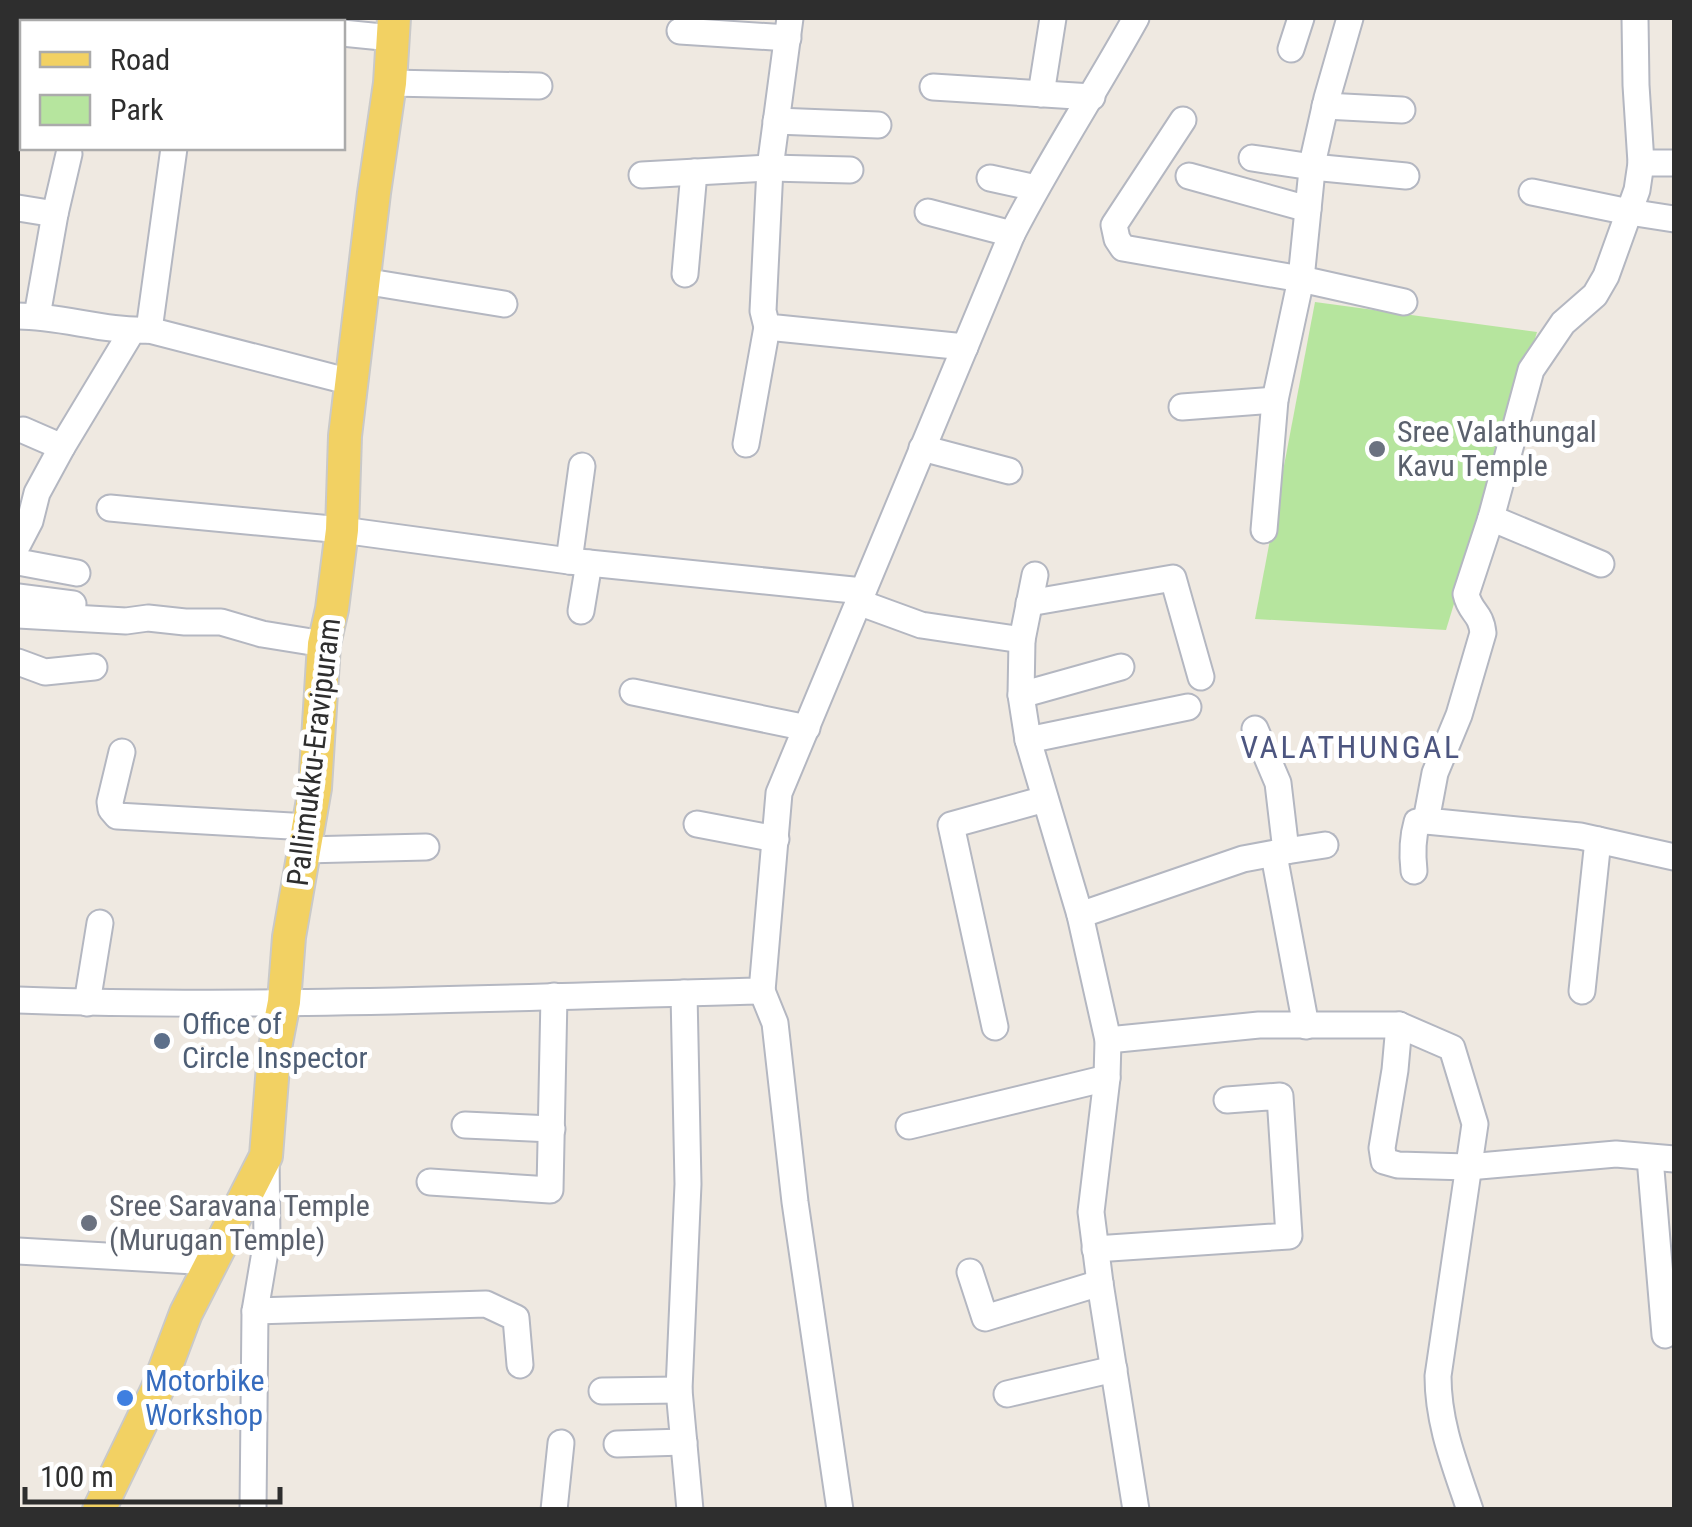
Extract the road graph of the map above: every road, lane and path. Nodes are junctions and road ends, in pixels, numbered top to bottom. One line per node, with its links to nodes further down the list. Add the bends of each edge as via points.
1 (1052, 18): 14 (street)
2 (1136, 18): 15 (street)
3 (1301, 18): 10 (street)
4 (1350, 18): 16 (street)
5 (1635, 18): 25 (street)
6 (393, 28): 9 (street); 11 (main road, Pallimukku-Eravipuram)
7 (789, 28): 8 (street); 19 (street)
8 (680, 31)
9 (345, 33)
10 (1291, 49)
11 (390, 83): 12 (street); 45 (main road, Pallimukku-Eravipuram)
12 (539, 86)
13 (933, 87): 14 (street)
14 (1041, 94): 15 (street)
15 (1092, 97): 34 (street)
16 (1325, 106): 17 (street); 26 (street)
17 (1402, 110)
18 (1182, 120): 44 (street, via 1114,225 1116,239 1123,248)
19 (776, 121): 20 (street); 27 (street)
20 (878, 125)
21 (174, 150): 50 (street)
22 (69, 154): 40 (street)
23 (1252, 158): 26 (street)
24 (1674, 162): 25 (street)
25 (1642, 164): 39 (street)
26 (1312, 167): 32 (street); 37 (street)
27 (770, 168): 28 (street); 29 (street); 49 (street)
28 (850, 170)
29 (694, 172): 30 (street); 43 (street)
30 (642, 175)
31 (1190, 176): 37 (street)
32 (1406, 176)
33 (990, 178): 34 (street)
34 (1036, 188): 42 (street)
35 (1532, 192): 39 (street)
36 (18, 208): 40 (street)
37 (1308, 209): 44 (street)
38 (928, 212): 42 (street)
39 (1628, 212): 41 (street); 63 (street, via 1595,295 1563,324 1531,370)
40 (55, 214): 48 (street)
41 (1674, 219)
42 (1012, 234): 51 (street)
43 (685, 274)
44 (1301, 280): 46 (street); 53 (street)
45 (363, 281): 47 (street); 52 (main road, Pallimukku-Eravipuram)
46 (1404, 302)
47 (504, 304)
48 (27, 316): 50 (street)
49 (767, 327): 51 (street); 56 (street)
50 (140, 330): 52 (street); 57 (street)
51 (965, 348): 58 (street)
52 (351, 382): 64 (main road, Pallimukku-Eravipuram)
53 (1276, 400): 54 (street); 65 (street)
54 (1182, 407)
55 (23, 430): 57 (street)
56 (746, 444)
57 (62, 447): 61 (street)
58 (922, 448): 60 (street); 72 (street)
59 (582, 466): 68 (street)
60 (1009, 471)
61 (27, 491): 66 (street, via 30,520)
62 (110, 508): 64 (street)
63 (1491, 518): 69 (street); 92 (street, via 1466,594 1483,633 1435,773)
64 (342, 530): 68 (street); 79 (main road, Pallimukku-Eravipuram)
65 (1264, 530)
66 (18, 544)
67 (18, 562): 70 (street)
68 (579, 562): 72 (street); 76 (street)
69 (1601, 564)
70 (77, 572)
71 (1034, 575): 74 (street)
72 (860, 596): 78 (street, via 920,625); 87 (street)
73 (18, 597): 75 (street)
74 (1029, 603): 78 (street); 83 (street, via 1173,578)
75 (74, 604)
76 (580, 611)
77 (18, 615): 79 (street, via 222,622)
78 (1022, 640): 85 (street)
79 (324, 644): 94 (main road, Pallimukku-Eravipuram)
80 (18, 662): 81 (street, via 45,672)
81 (94, 666)
82 (1120, 668): 85 (street)
83 (1201, 677)
84 (633, 692): 87 (street)
85 (1021, 695): 89 (street)
86 (1188, 707): 89 (street)
87 (806, 728): 95 (street, via 780,793)
88 (1255, 730): 99 (street, via 1278,783)
89 (1028, 740): 91 (street)
90 (122, 752): 94 (street, via 110,802 117,816)
91 (1045, 798): 102 (street); 113 (street, via 951,825)
92 (1426, 821): 96 (street); 101 (street, via 1415,828)
93 (697, 824): 95 (street)
94 (306, 839): 98 (street); 110 (main road, Pallimukku-Eravipuram)
95 (776, 839): 105 (street)
96 (1598, 840): 100 (street); 104 (street)
97 (1325, 845): 99 (street)
98 (426, 847)
99 (1280, 853): 102 (street, via 1243,859); 112 (street)
100 (1674, 857)
101 (1414, 871)
102 (1080, 915): 114 (street)
103 (100, 923): 109 (street)
104 (1582, 991)
105 (762, 992): 106 (street); 143 (street, via 774,1023)
106 (684, 993): 107 (street); 133 (street, via 688,1184)
107 (554, 996): 110 (street); 119 (street)
108 (18, 1000): 109 (street)
109 (87, 1002): 110 (street)
110 (284, 1002): 120 (main road, Pallimukku-Eravipuram)
111 (1399, 1025): 112 (street); 122 (street, via 1452,1048 1475,1124); 122 (street, via 1384,1161)
112 (1306, 1026): 114 (street)
113 (995, 1027)
114 (1108, 1040): 115 (street)
115 (1107, 1078): 118 (street); 124 (street, via 1091,1212)
116 (1228, 1100): 124 (street, via 1280,1096 1289,1236)
117 (465, 1125): 119 (street)
118 (908, 1126)
119 (552, 1128): 123 (street, via 550,1190)
120 (266, 1156): 126 (main road, Pallimukku-Eravipuram); 129 (street, via 267,1240)
121 (1662, 1158): 122 (street, via 1616,1154); 130 (street)
122 (1468, 1167): 145 (street, via 1438,1404)
123 (430, 1182)
124 (1094, 1249): 128 (street)
125 (18, 1251): 126 (street)
126 (212, 1262): 139 (main road, Pallimukku-Eravipuram)
127 (970, 1272): 128 (street, via 986,1318)
128 (1100, 1284): 132 (street)
129 (255, 1311): 131 (street, via 486,1304 516,1318); 140 (street)
130 (1665, 1335)
131 (520, 1365)
132 (1114, 1369): 135 (street); 144 (street)
133 (679, 1390): 134 (street); 136 (street)
134 (602, 1391)
135 (1008, 1394)
136 (684, 1442): 138 (street); 142 (street)
137 (560, 1443): 141 (street)
138 (616, 1444)
139 (99, 1510)
140 (253, 1510)
141 (554, 1510)
142 (690, 1510)
143 (840, 1510)
144 (1136, 1510)
145 (1470, 1510)

